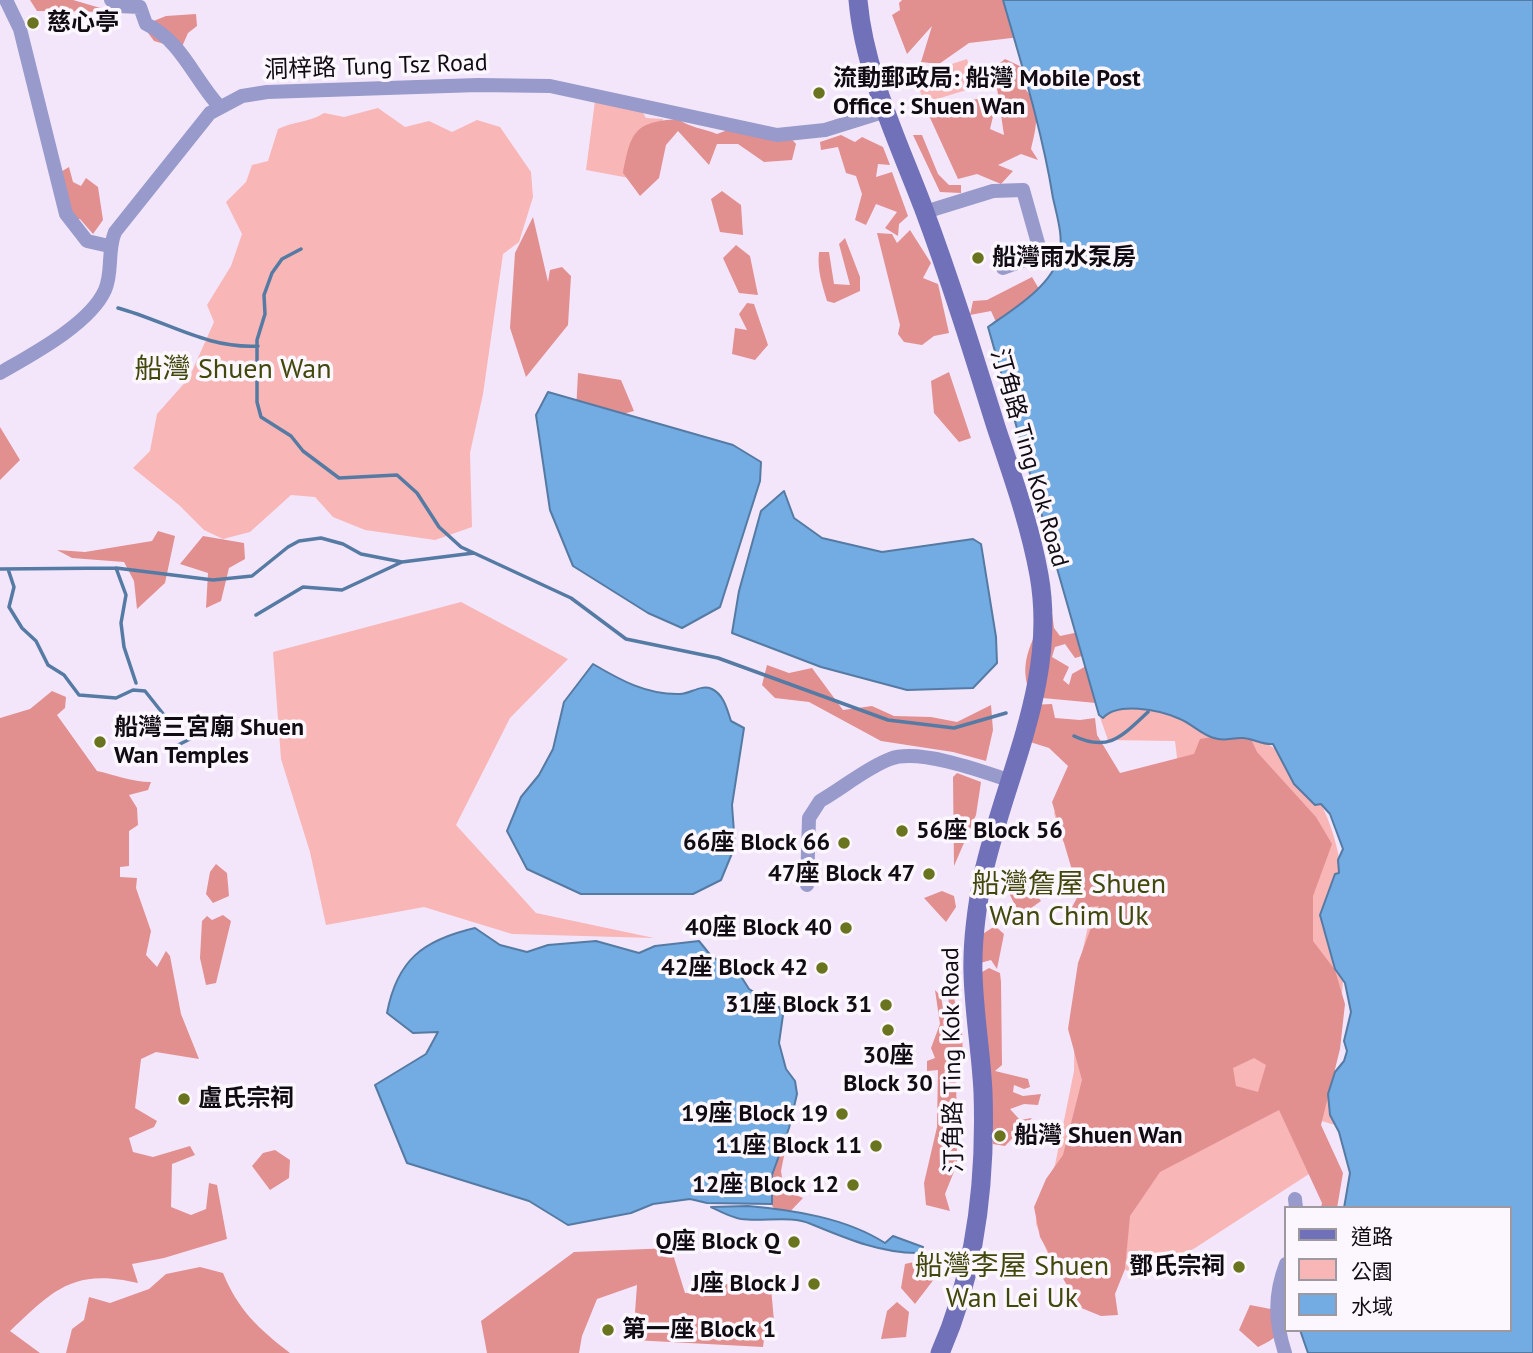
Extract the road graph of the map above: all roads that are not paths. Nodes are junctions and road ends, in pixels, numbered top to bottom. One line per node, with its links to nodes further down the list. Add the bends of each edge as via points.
1 (6, 0): 7 (street, via 20,30 66,214 87,241)
2 (111, 0): 4 (street, via 118,6 140,7 146,24 164,33)
3 (858, 0): 5 (main road, 汀角路 Ting Kok Road)
4 (219, 106): 5 (street, 洞梓路 Tung Tsz Road, via 267,92 550,86 777,135 825,130); 7 (street, 洞梓路 Tung Tsz Road, via 153,182)
5 (886, 111): 6 (main road, 汀角路 Ting Kok Road)
6 (925, 212): 8 (street, via 993,191 1023,190 1041,254); 10 (main road, 汀角路 Ting Kok Road, via 1018,495 1039,576 1043,632 1038,689)
7 (109, 246): 9 (street, 洞梓路 Tung Tsz Road, via 106,289 97,303 36,352)
8 (1003, 268)
9 (0, 373)
10 (1012, 781): 11 (street, via 905,755 885,761 814,809 809,818); 13 (main road, 汀角路 Ting Kok Road, via 983,878 974,945 983,1095 980,1191 972,1252)
11 (807, 886)
12 (1284, 1272): 14 (street, via 1276,1305)
13 (940, 1353)
14 (1285, 1353)

